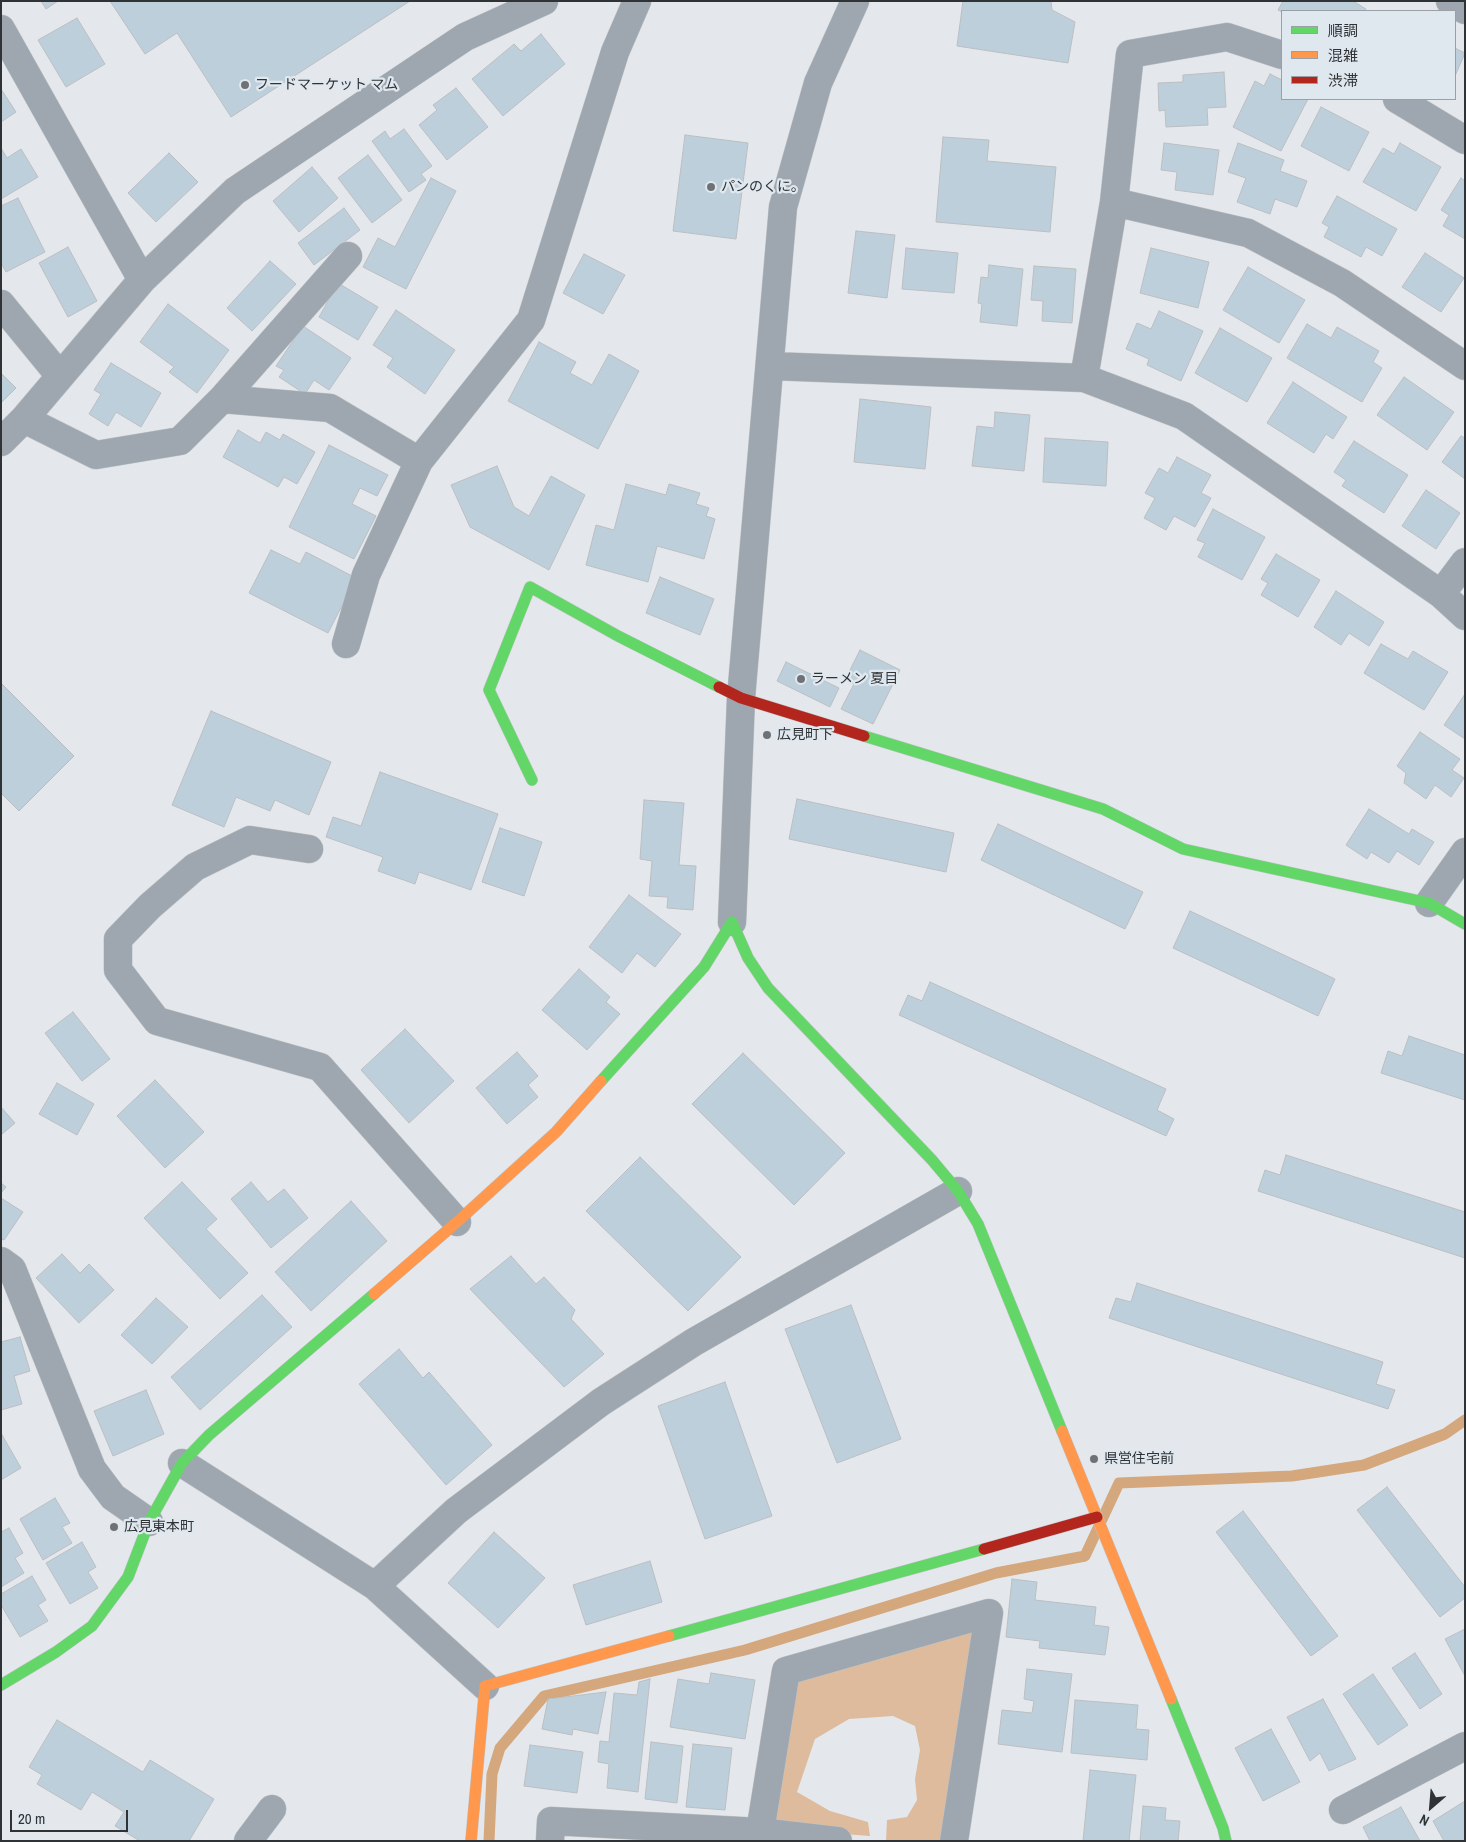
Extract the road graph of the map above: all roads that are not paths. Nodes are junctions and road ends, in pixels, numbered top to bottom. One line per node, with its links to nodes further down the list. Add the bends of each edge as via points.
1 (544, 1): 12 (street, via 465,37 235,191)
2 (636, 1): 21 (street, via 615,52 531,320)
3 (855, 1): 14 (street, via 818,83 783,207)
4 (1450, 1): 5 (street)
5 (1465, 10)
6 (1, 29): 12 (street)
7 (1281, 55): 10 (street, via 1227,37 1130,54)
8 (1399, 100): 9 (street)
9 (1465, 140)
10 (1114, 202): 15 (street, via 1248,233 1342,283); 17 (street)
11 (348, 256): 18 (street)
12 (142, 280): 16 (street)
13 (1, 304): 16 (street)
14 (771, 366): 17 (street); 26 (street)
15 (1465, 366)
16 (60, 376): 19 (street)
17 (1084, 378): 23 (street, via 1184,416)
18 (222, 399): 19 (street, via 180,441 96,455); 21 (street, via 330,408)
19 (24, 419): 20 (street)
20 (1, 442)
21 (418, 461): 25 (street, via 366,575)
22 (1465, 562): 23 (street)
23 (1441, 594): 24 (street)
24 (1465, 616)
25 (346, 644)
26 (741, 698): 27 (street, via 530,587 489,690); 30 (street, via 1103,809 1183,849); 31 (street)
27 (532, 780)
28 (309, 849): 34 (street, via 250,840 195,867 118,939 118,970 157,1021 320,1067)
29 (1465, 852): 30 (street)
30 (1429, 903): 32 (street)
31 (732, 922): 33 (street, via 748,958 768,988); 34 (street, via 704,967 556,1132)
32 (1465, 924)
33 (958, 1191): 37 (street, via 978,1224); 39 (street, via 694,1342 601,1402 456,1511)
34 (457, 1222): 36 (street, via 209,1435)
35 (1, 1261): 38 (street, via 12,1269 92,1469 113,1498)
36 (182, 1463): 38 (street); 39 (street)
37 (1097, 1517): 41 (street); 51 (street)
38 (149, 1522): 40 (street, via 128,1577 92,1626)
39 (375, 1586): 41 (street)
40 (1, 1685)
41 (485, 1686): 47 (street)
42 (1465, 1746): 44 (street)
43 (272, 1809): 46 (street)
44 (1343, 1810)
45 (760, 1832): 48 (street, via 551,1820); 49 (street); 50 (street, via 786,1671 989,1613)
46 (248, 1841)
47 (471, 1841)
48 (550, 1841)
49 (838, 1841)
50 (954, 1841)
51 (1226, 1841)

